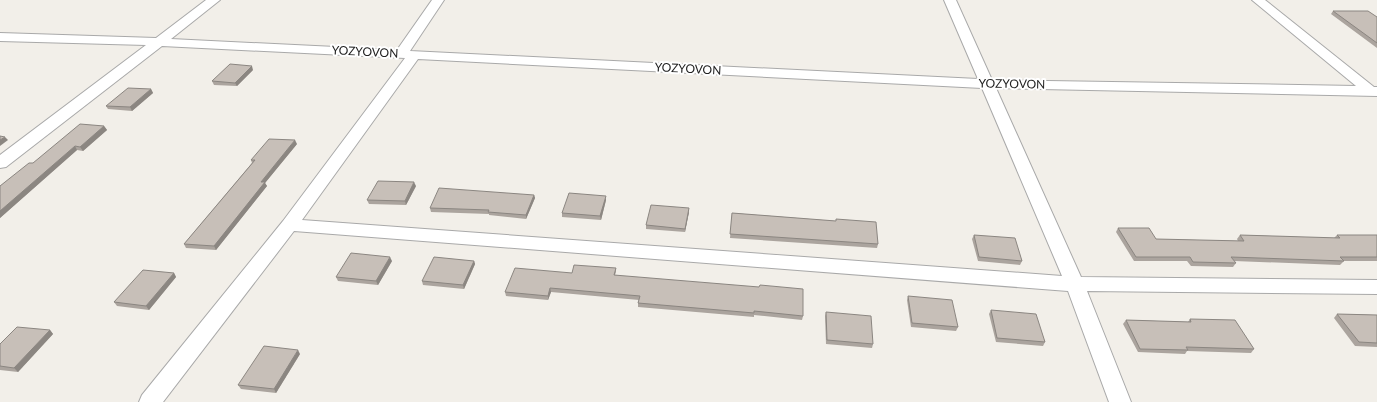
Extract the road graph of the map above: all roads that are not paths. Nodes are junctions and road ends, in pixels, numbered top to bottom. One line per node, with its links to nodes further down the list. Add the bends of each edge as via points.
1 (214, 0): 6 (street)
2 (438, 0): 7 (street)
3 (950, 0): 8 (street)
4 (1258, 0): 9 (street)
5 (0, 38): 6 (street, YOZYOVON)
6 (159, 42): 7 (street, YOZYOVON); 10 (street)
7 (407, 55): 8 (street, YOZYOVON); 11 (street)
8 (988, 84): 9 (street, YOZYOVON); 12 (street)
9 (1375, 93)
10 (0, 163)
11 (289, 225): 12 (street); 14 (street)
12 (1075, 284): 13 (street); 15 (street)
13 (1377, 287)
14 (150, 402)
15 (1120, 402)

